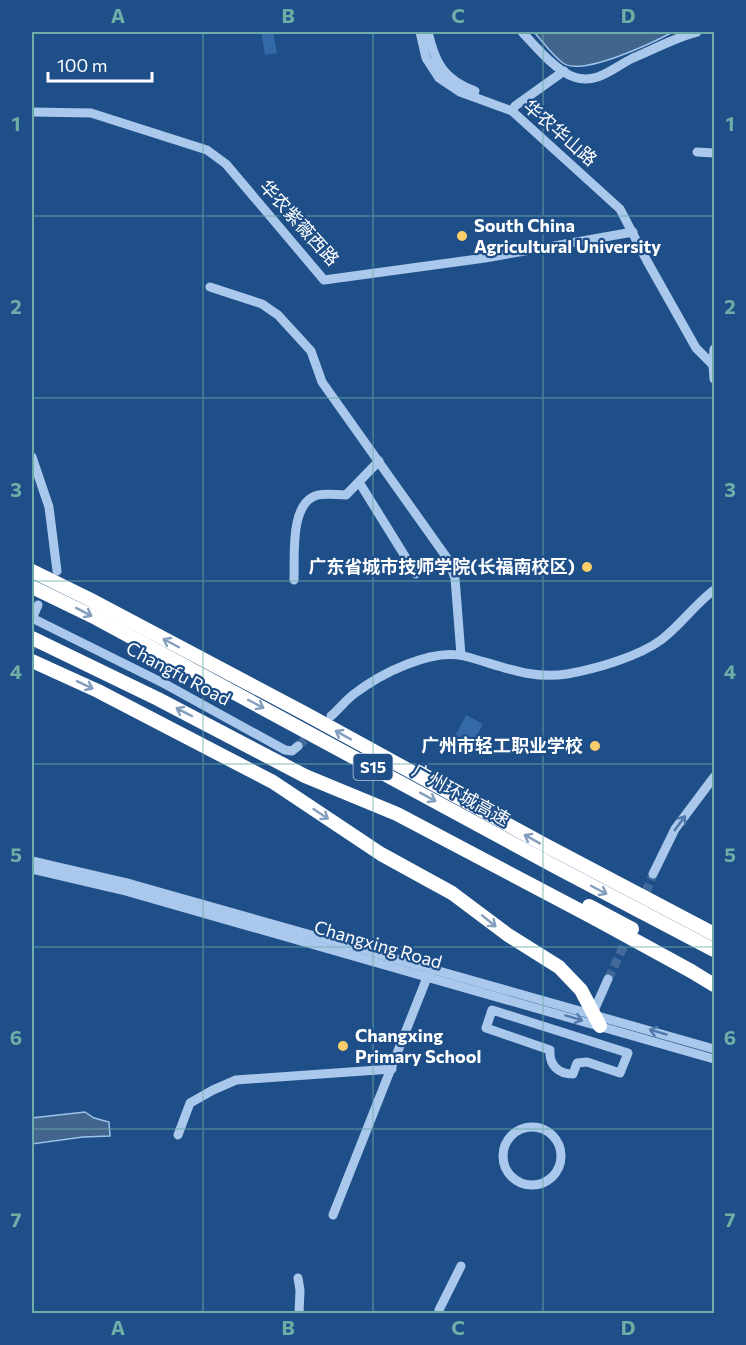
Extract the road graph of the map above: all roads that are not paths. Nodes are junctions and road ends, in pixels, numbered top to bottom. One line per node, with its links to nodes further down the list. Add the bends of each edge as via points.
1 (420, 32): 6 (street, 华农华山路, via 426,58)
2 (428, 32): 6 (street)
3 (522, 32): 5 (street)
4 (698, 32): 5 (street, via 632,59 603,76 574,78)
5 (564, 72): 7 (street)
6 (442, 76): 7 (street, 华农华山路, via 460,92)
7 (513, 109): 11 (street, 华农华山路, via 621,206)
8 (32, 112): 11 (street, 华农紫薇西路, via 91,114 207,150 226,164 324,280)
9 (698, 152): 10 (street)
10 (714, 153)
11 (633, 232): 14 (street, 华农华山路, via 696,348)
12 (210, 287): 17 (street, via 262,304 278,315 311,351 322,382)
13 (714, 349): 14 (street)
14 (713, 365): 15 (street)
15 (714, 380)
16 (32, 457): 20 (street, via 49,507)
17 (380, 461): 18 (street); 28 (street, via 447,558 455,578)
18 (358, 482): 21 (street); 22 (street, via 346,495 316,495 302,506 296,521)
19 (32, 571): 38 (highway, 广州环城高速 / S15, one-way to 19)
20 (57, 571)
21 (416, 574)
22 (294, 580)
23 (32, 587): 39 (highway, 广州环城高速 / S15, one-way to 39)
24 (714, 590): 28 (street, via 661,640 638,653 567,674 532,675)
25 (38, 605): 26 (street)
26 (32, 619): 27 (street)
27 (37, 632): 31 (street, Changfu Road, via 165,684 285,750 292,751); 33 (highway, one-way to 27, via 385,809 305,776)
28 (461, 655): 30 (street, via 416,660 354,694)
29 (32, 661): 45 (highway, one-way to 45, via 273,782 381,854 452,893 558,967 581,990)
30 (331, 716)
31 (298, 746)
32 (714, 777): 36 (street, one-way to 32, via 675,829)
33 (436, 836): 37 (highway, via 494,856); 40 (highway, bridge)
34 (32, 861): 41 (street, Changxing Road, via 112,879)
35 (32, 868): 41 (street, Changxing Road)
36 (653, 874)
37 (632, 929)
38 (714, 934)
39 (714, 950)
40 (691, 971): 43 (highway); 44 (highway)
41 (430, 972): 45 (street, Changxing Road); 45 (street, Changxing Road, one-way to 45); 49 (street)
42 (608, 980): 45 (street)
43 (714, 980)
44 (714, 985)
45 (597, 1019): 46 (street, Changxing Road, one-way to 45); 48 (street, Changxing Road)
46 (714, 1049)
47 (550, 1057): 47 (street, via 555,1068 566,1074 573,1074 577,1063 587,1062 620,1073 628,1053 492,1010 486,1028 550,1050)
48 (714, 1059)
49 (392, 1069): 50 (street, via 236,1080 190,1103); 52 (street)
50 (178, 1135)
51 (505, 1144): 51 (street, via 503,1163 507,1172 522,1184 541,1184 550,1179 560,1163 559,1144 537,1127 518,1130)
52 (333, 1215)
53 (461, 1266): 56 (street)
54 (298, 1278): 55 (street)
55 (298, 1314)
56 (440, 1314)

